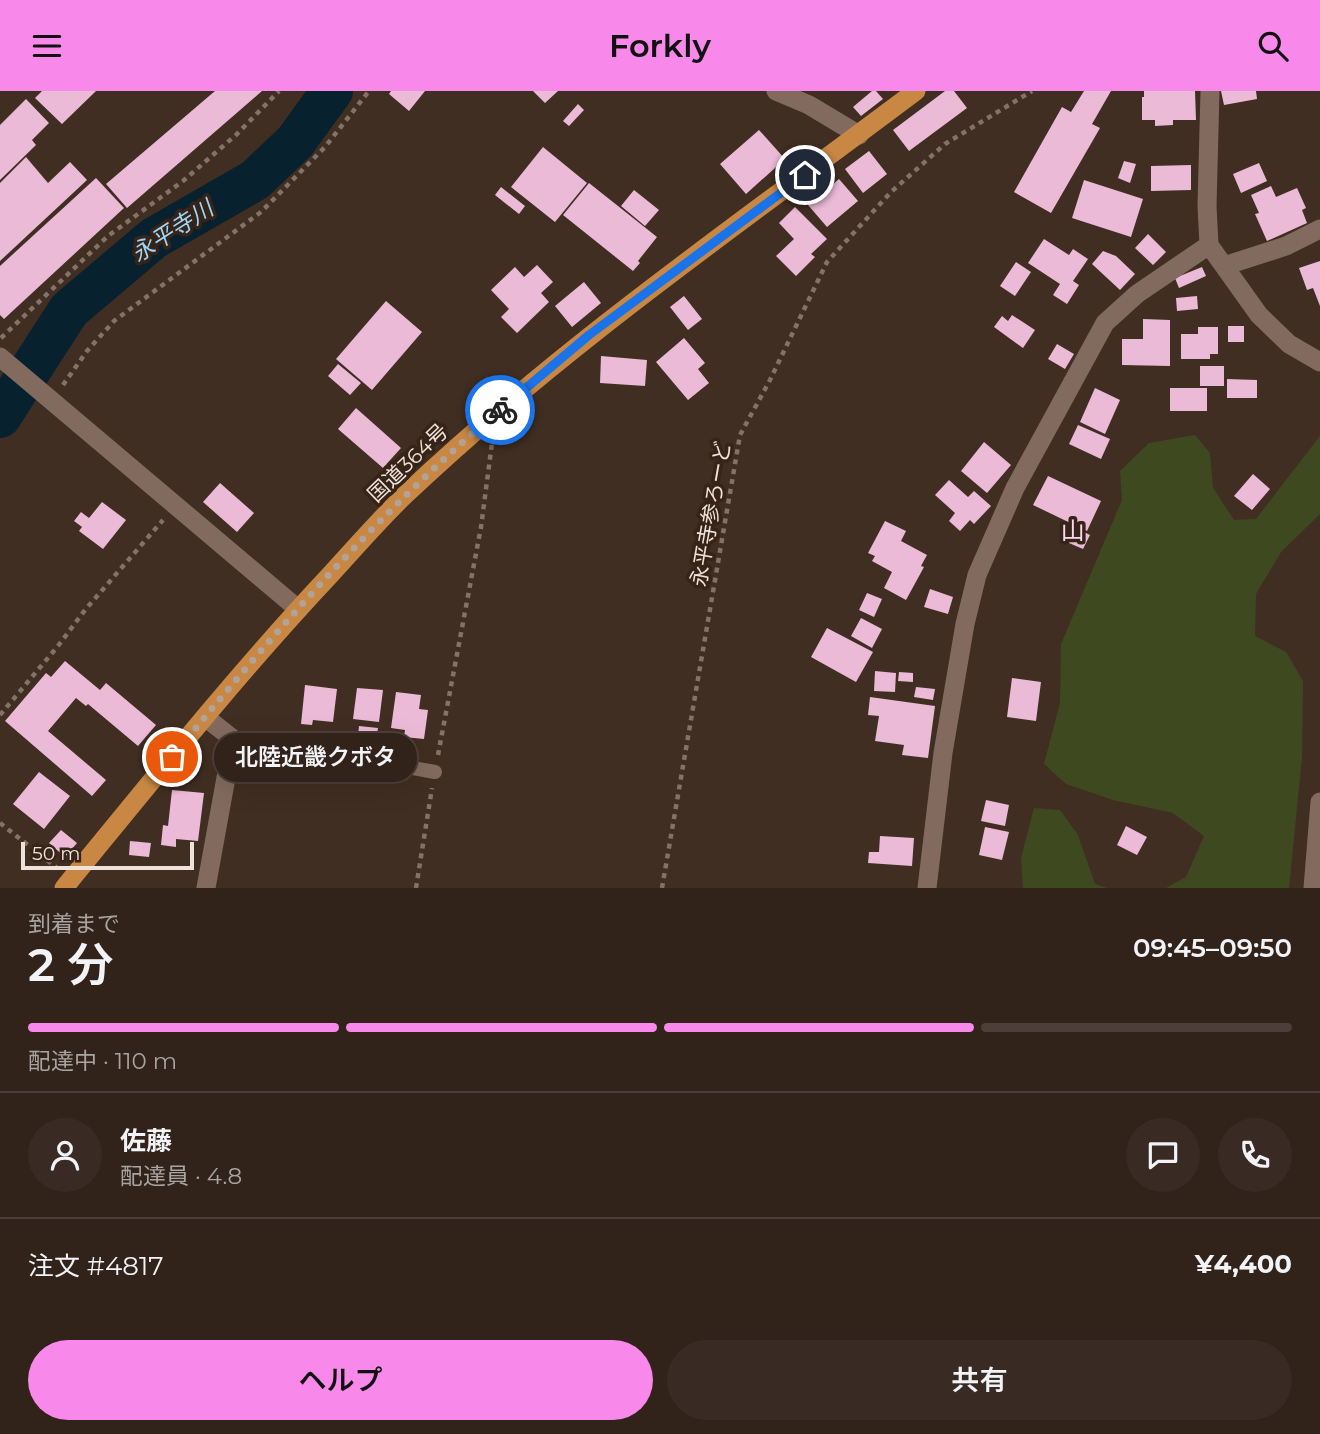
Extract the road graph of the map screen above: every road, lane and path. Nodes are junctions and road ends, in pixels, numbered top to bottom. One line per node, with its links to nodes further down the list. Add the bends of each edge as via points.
1 (279, 91): 11 (path, via 192,173 108,236)
2 (369, 91): 14 (path, via 325,147 261,212 114,321)
3 (776, 91): 7 (street, via 809,104)
4 (916, 91): 7 (highway, 国道364号)
5 (1032, 91): 27 (path, 永平寺参ろーど, via 945,144 891,192 827,262 740,435)
6 (1210, 91): 9 (street)
7 (859, 135): 15 (highway, 国道364号, via 589,335)
8 (1320, 229): 10 (street, via 1286,246)
9 (1209, 245): 10 (street); 28 (street, via 1137,294 1105,323 1015,488 977,575 965,624)
10 (1224, 266): 13 (street, via 1259,315 1289,344)
11 (0, 339)
12 (1, 358): 14 (street)
13 (1320, 362)
14 (48, 397): 16 (street)
15 (484, 423): 17 (highway, 国道364号, via 401,499); 21 (path, via 492,445 483,513)
16 (175, 505): 17 (street); 18 (path)
17 (298, 609): 19 (highway, 国道364号)
18 (0, 715)
19 (205, 717): 20 (street); 24 (highway, 国道364号)
20 (233, 739): 21 (lane, via 249,738); 25 (street)
21 (435, 772): 26 (path)
22 (1320, 802): 29 (street)
23 (0, 823): 24 (path)
24 (68, 884)
25 (206, 888)
26 (416, 888)
27 (662, 888)
28 (927, 888)
29 (1313, 888)

